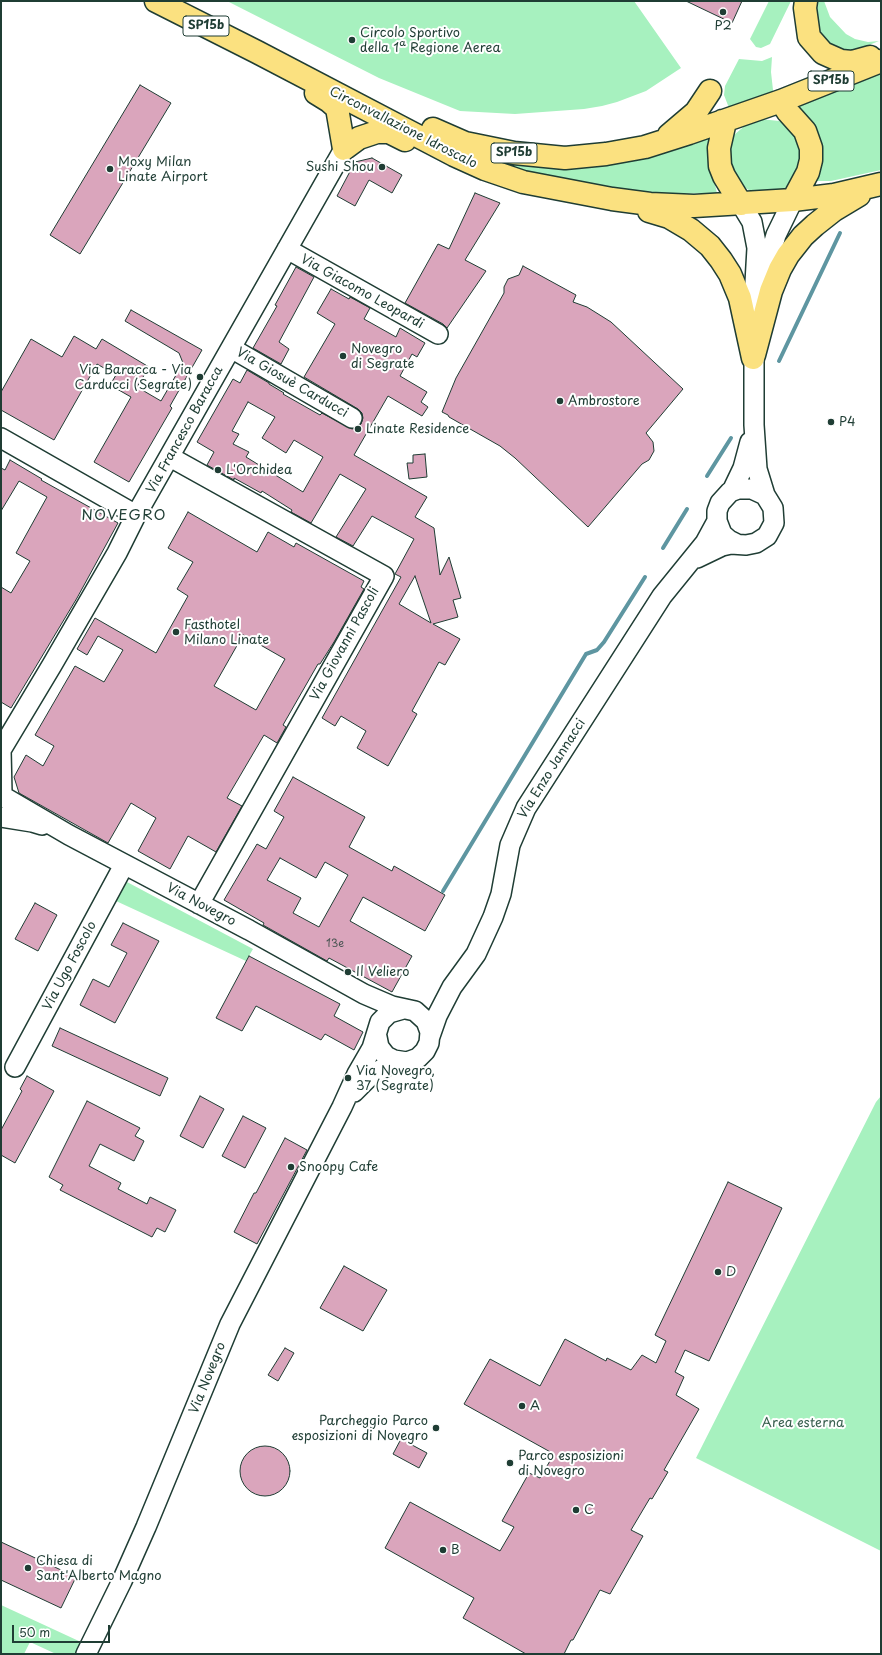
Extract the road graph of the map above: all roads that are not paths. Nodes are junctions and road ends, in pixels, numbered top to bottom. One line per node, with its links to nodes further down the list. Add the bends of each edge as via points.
1 (156, 1): 4 (main road, Circonvallazione Idroscalo / SP15b)
2 (182, 1): 10 (main road, Circonvallazione Idroscalo / SP15b, via 390,109 465,142 514,153 565,158)
3 (806, 1): 5 (main road, via 809,37 823,52 841,61 852,62)
4 (257, 52): 11 (main road, via 270,68 334,104 337,108); 12 (main road, Circonvallazione Idroscalo / SP15b)
5 (881, 54)
6 (881, 61): 8 (main road, Circonvallazione Idroscalo / SP15b)
7 (710, 91): 10 (main road, via 696,112 679,127)
8 (781, 101): 9 (main road, Circonvallazione Idroscalo / SP15b); 15 (main road, via 804,132 811,148 808,172)
9 (722, 121): 10 (main road, Circonvallazione Idroscalo / SP15b); 16 (main road, via 724,126 719,148 720,166)
10 (645, 147)
11 (344, 149): 12 (main road, via 359,138 377,132 389,132 447,160); 17 (street, Via Francesco Baracca)
12 (485, 169): 14 (main road, Circonvallazione Idroscalo / SP15b, via 523,182)
13 (879, 184): 15 (main road, Circonvallazione Idroscalo / SP15b, via 834,195); 20 (main road, via 827,215 793,248 774,284)
14 (582, 194): 16 (main road, Circonvallazione Idroscalo / SP15b, via 671,205); 20 (main road, via 661,214 687,227 704,240 721,260 735,286)
15 (793, 200): 16 (main road, Circonvallazione Idroscalo / SP15b); 20 (street, Via Enzo Jannacci, via 780,223 772,246)
16 (741, 204): 20 (street, Via Enzo Jannacci, via 752,222 758,248)
17 (286, 249): 18 (street, Via Giacomo Leopardi); 19 (street, Via Francesco Baracca)
18 (438, 334)
19 (231, 348): 21 (street, Via Giosuè Carducci); 24 (street, Via Francesco Baracca)
20 (753, 358): 22 (street, Via Enzo Jannacci)
21 (352, 418)
22 (754, 425): 25 (street, Via Enzo Jannacci, via 745,464); 26 (street, Via Enzo Jannacci, via 758,469)
23 (1, 438): 27 (street)
24 (170, 457): 27 (street, Via Francesco Baracca); 36 (street, Via Giovanni Pascoli, via 384,576)
25 (732, 491): 26 (street, via 747,488); 28 (street, Via Enzo Jannacci, via 720,503)
26 (765, 495): 29 (street, Via Enzo Jannacci, via 774,513 774,523 770,532 756,544)
27 (136, 515): 31 (street, Via Francesco Baracca, via 64,645)
28 (717, 521): 29 (street, via 722,534); 30 (street, Via Enzo Jannacci, via 709,538)
29 (737, 544): 30 (street, Via Enzo Jannacci, via 716,548)
30 (689, 563): 38 (street, Via Enzo Jannacci, via 662,596 526,808 510,845 501,894 491,921 476,954)
31 (1, 750): 32 (street, Via Francesco Baracca)
32 (2, 798): 34 (street, Via Novegro)
33 (1, 817): 34 (street, Via Novegro, via 32,822)
34 (66, 834): 35 (street, Via Novegro)
35 (124, 865): 36 (street, Via Novegro); 43 (street, Via Ugo Foscolo)
36 (199, 904): 37 (street, Via Novegro)
37 (336, 978): 39 (street, Via Novegro, via 373,998); 40 (street, Via Novegro, via 364,1005 376,1022)
38 (452, 987): 39 (street, via 433,1001); 41 (street, Via Enzo Jannacci)
39 (406, 1009): 40 (street, Via Novegro, via 394,1010 387,1014); 41 (street, Via Novegro, via 417,1012 424,1019 429,1027)
40 (377, 1032): 42 (street, Via Novegro, via 379,1047 384,1054); 44 (street, Via Novegro)
41 (430, 1036): 42 (street, Via Novegro, via 428,1047 419,1057 410,1062)
42 (396, 1061): 44 (street, Via Novegro, via 366,1079)
43 (15, 1067)
44 (342, 1107): 45 (street, Via Novegro, via 230,1324 143,1533)
45 (86, 1654)

